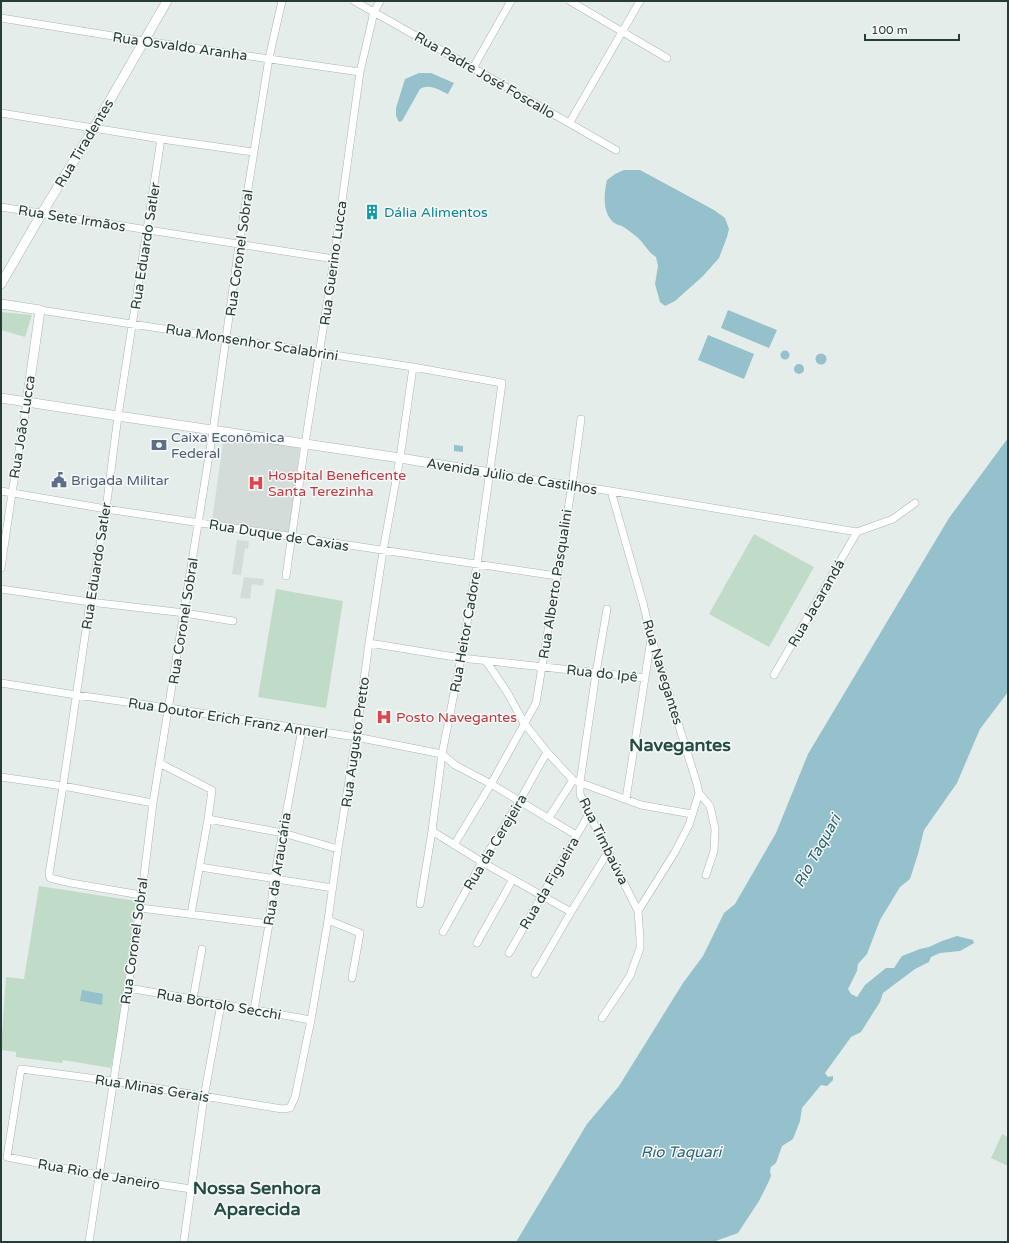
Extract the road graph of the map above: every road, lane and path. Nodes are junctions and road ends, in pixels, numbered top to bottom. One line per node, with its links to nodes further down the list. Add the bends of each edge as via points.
1 (167, 1): 11 (street, Rua Tiradentes)
2 (282, 1): 12 (street, Rua Coronel Sobral)
3 (354, 1): 8 (street, Rua Padre José Foscallo)
4 (380, 1): 8 (street, Rua Guerino Lucca)
5 (511, 1): 14 (street)
6 (570, 1): 10 (street)
7 (640, 1): 10 (street)
8 (374, 12): 14 (street, Rua Padre José Foscallo); 15 (street, Rua Guerino Lucca)
9 (1, 18): 11 (street, Rua Osvaldo Aranha)
10 (622, 32): 13 (street); 17 (street)
11 (144, 41): 12 (street, Rua Osvaldo Aranha); 18 (street, Rua Tiradentes)
12 (268, 58): 15 (street, Rua Osvaldo Aranha); 21 (street, Rua Coronel Sobral)
13 (668, 58)
14 (473, 68): 17 (street, Rua Padre José Foscallo)
15 (360, 72): 26 (street, Rua Guerino Lucca)
16 (1, 113): 18 (street)
17 (570, 122): 20 (street, Rua Padre José Foscallo)
18 (94, 128): 19 (street); 23 (street, Rua Tiradentes)
19 (161, 139): 21 (street); 24 (street, Rua Eduardo Satler)
20 (616, 150)
21 (253, 152): 25 (street, Rua Coronel Sobral)
22 (1, 207): 23 (street, Rua Sete Irmãos)
23 (42, 213): 24 (street, Rua Sete Irmãos); 27 (street, Rua Tiradentes)
24 (148, 230): 25 (street, Rua Sete Irmãos); 30 (street, Rua Eduardo Satler)
25 (239, 245): 26 (street, Rua Sete Irmãos); 31 (street, Rua Coronel Sobral)
26 (334, 259): 32 (street, Rua Guerino Lucca)
27 (1, 284)
28 (1, 304): 29 (street, Rua Monsenhor Scalabrini)
29 (40, 310): 30 (street, Rua Monsenhor Scalabrini); 36 (street, Rua João Lucca)
30 (133, 324): 31 (street, Rua Monsenhor Scalabrini); 37 (street, Rua Eduardo Satler)
31 (227, 338): 32 (street, Rua Monsenhor Scalabrini); 39 (street, Rua Coronel Sobral)
32 (320, 352): 33 (street, Rua Monsenhor Scalabrini); 40 (street, Rua Guerino Lucca)
33 (413, 367): 34 (street, Rua Monsenhor Scalabrini); 41 (street, Rua Augusto Pretto)
34 (502, 382): 42 (street, Rua Heitor Cadore)
35 (1, 398): 36 (street, Avenida Júlio de Castilhos)
36 (27, 402): 37 (street, Avenida Júlio de Castilhos); 46 (street, Rua João Lucca)
37 (118, 416): 39 (street, Avenida Júlio de Castilhos); 48 (street, Rua Eduardo Satler)
38 (582, 419): 43 (street, Rua Alberto Pasqualini)
39 (213, 431): 40 (street, Avenida Júlio de Castilhos); 49 (street, Rua Coronel Sobral)
40 (305, 444): 41 (street, Avenida Júlio de Castilhos); 51 (street, Rua Guerino Lucca)
41 (400, 458): 42 (street, Avenida Júlio de Castilhos); 52 (street, Rua Augusto Pretto)
42 (490, 473): 43 (street, Avenida Júlio de Castilhos); 53 (street, Rua Heitor Cadore)
43 (572, 485): 45 (street, Avenida Júlio de Castilhos); 56 (street, Rua Alberto Pasqualini)
44 (1, 491): 46 (street, Rua Duque de Caxias)
45 (611, 491): 50 (street, Avenida Júlio de Castilhos); 62 (street, Rua Navegantes)
46 (12, 493): 48 (street, Rua Duque de Caxias); 54 (street, Rua João Lucca)
47 (916, 503): 50 (street, via 893,519)
48 (106, 509): 49 (street, Rua Duque de Caxias); 58 (street, Rua Eduardo Satler)
49 (199, 523): 51 (street, Rua Duque de Caxias); 60 (street, Rua Coronel Sobral)
50 (858, 532): 68 (street, Rua Jacarandá)
51 (291, 536): 52 (street, Rua Duque de Caxias); 55 (street, Rua Guerino Lucca)
52 (383, 551): 53 (street, Rua Duque de Caxias); 63 (street, Rua Augusto Pretto)
53 (476, 564): 56 (street, Rua Duque de Caxias); 64 (street, Rua Heitor Cadore)
54 (1, 568)
55 (286, 576)
56 (557, 576): 66 (street, Rua Alberto Pasqualini)
57 (1, 589): 58 (street)
58 (90, 602): 60 (street); 71 (street, Rua Eduardo Satler)
59 (607, 608): 67 (street)
60 (184, 613): 61 (street); 72 (street, Rua Coronel Sobral)
61 (233, 620)
62 (651, 636): 69 (street); 84 (street, Rua Navegantes)
63 (369, 643): 64 (street, Rua do Ipê); 75 (street, Rua Augusto Pretto)
64 (461, 658): 65 (street, Rua do Ipê); 77 (street, Rua Heitor Cadore)
65 (486, 661): 66 (street, Rua do Ipê); 73 (street)
66 (542, 666): 67 (street, Rua do Ipê); 73 (street, Rua Alberto Pasqualini, via 536,702)
67 (596, 673): 69 (street, Rua do Ipê); 81 (street)
68 (774, 675)
69 (645, 678): 85 (street)
70 (1, 682): 71 (street, Rua Doutor Erich Franz Annerl)
71 (76, 695): 72 (street, Rua Doutor Erich Franz Annerl); 83 (street, Rua Eduardo Satler)
72 (169, 708): 74 (street, Rua Doutor Erich Franz Annerl); 78 (street, Rua Coronel Sobral)
73 (524, 723): 76 (street); 82 (street, Rua Alberto Pasqualini)
74 (302, 729): 75 (street, Rua Doutor Erich Franz Annerl); 93 (street, Rua da Araucária)
75 (356, 737): 77 (street, Rua Doutor Erich Franz Annerl); 96 (street, Rua Augusto Pretto)
76 (547, 752): 80 (street); 86 (street, Rua da Cerejeira)
77 (442, 754): 82 (street, Rua Doutor Erich Franz Annerl, via 454,765); 92 (street, Rua Heitor Cadore)
78 (160, 764): 87 (street, Rua Coronel Sobral); 90 (street, via 212,790)
79 (1, 777): 83 (street)
80 (573, 780): 81 (street, Rua Timbaúva); 91 (street)
81 (580, 782): 85 (street); 88 (street, Rua Timbaúva, via 580,794)
82 (491, 784): 86 (street, Rua Doutor Erich Franz Annerl); 95 (street, Rua Alberto Pasqualini)
83 (63, 786): 87 (street); 104 (street, Rua Eduardo Satler, via 48,874 50,878 71,884)
84 (699, 793): 89 (street); 100 (street, via 710,806 715,829 714,851)
85 (626, 799): 89 (street, via 641,805)
86 (519, 802): 91 (street, Rua Doutor Erich Franz Annerl); 98 (street, Rua da Cerejeira)
87 (153, 803): 104 (street, Rua Coronel Sobral)
88 (588, 814): 94 (street, Rua da Figueira); 97 (street, Rua Timbaúva)
89 (692, 814): 108 (street, via 675,852)
90 (208, 819): 93 (street); 99 (street)
91 (548, 819): 94 (street, Rua Doutor Erich Franz Annerl)
92 (432, 831): 95 (street); 106 (street, Rua Heitor Cadore)
93 (283, 833): 96 (street); 101 (street, Rua da Araucária)
94 (576, 835): 105 (street, Rua da Figueira)
95 (454, 845): 98 (street)
96 (338, 849): 103 (street, Rua Augusto Pretto)
97 (608, 852): 108 (street, Rua Timbaúva); 109 (street)
98 (482, 862): 102 (street); 113 (street, Rua da Cerejeira)
99 (200, 867): 101 (street); 110 (street)
100 (706, 875)
101 (274, 879): 103 (street); 112 (street, Rua da Araucária)
102 (513, 879): 105 (street); 114 (street)
103 (334, 888): 111 (street, Rua Augusto Pretto)
104 (141, 895): 107 (street, Rua Coronel Sobral)
105 (542, 895): 109 (street); 116 (street, Rua da Figueira)
106 (420, 904)
107 (140, 908): 110 (street); 119 (street, Rua Coronel Sobral)
108 (638, 911): 123 (street, Rua Timbaúva, via 640,948 630,976)
109 (571, 912): 117 (street)
110 (191, 914): 112 (street)
111 (328, 920): 118 (street, via 360,933); 124 (street, Rua Augusto Pretto)
112 (268, 924): 122 (street, Rua da Araucária)
113 (444, 932)
114 (477, 943)
115 (202, 949): 120 (street)
116 (509, 953)
117 (535, 974)
118 (352, 978)
119 (128, 988): 120 (street, Rua Bortolo Secchi); 125 (street, Rua Coronel Sobral)
120 (193, 999): 121 (street, Rua Bortolo Secchi)
121 (221, 1004): 122 (street, Rua Bortolo Secchi); 126 (street)
122 (254, 1010): 124 (street, Rua Bortolo Secchi)
123 (602, 1018)
124 (311, 1020): 127 (street, Rua Augusto Pretto, via 295,1097 290,1108)
125 (114, 1081): 126 (street, Rua Minas Gerais); 128 (street, Rua Minas Gerais, via 21,1069); 129 (street, Rua Coronel Sobral)
126 (204, 1096): 127 (street, Rua Minas Gerais); 130 (street)
127 (282, 1109)
128 (7, 1157): 129 (street, Rua Rio de Janeiro)
129 (98, 1175): 130 (street, Rua Rio de Janeiro); 132 (street, Rua Coronel Sobral)
130 (191, 1190): 131 (street)
131 (184, 1240)
132 (89, 1242)

